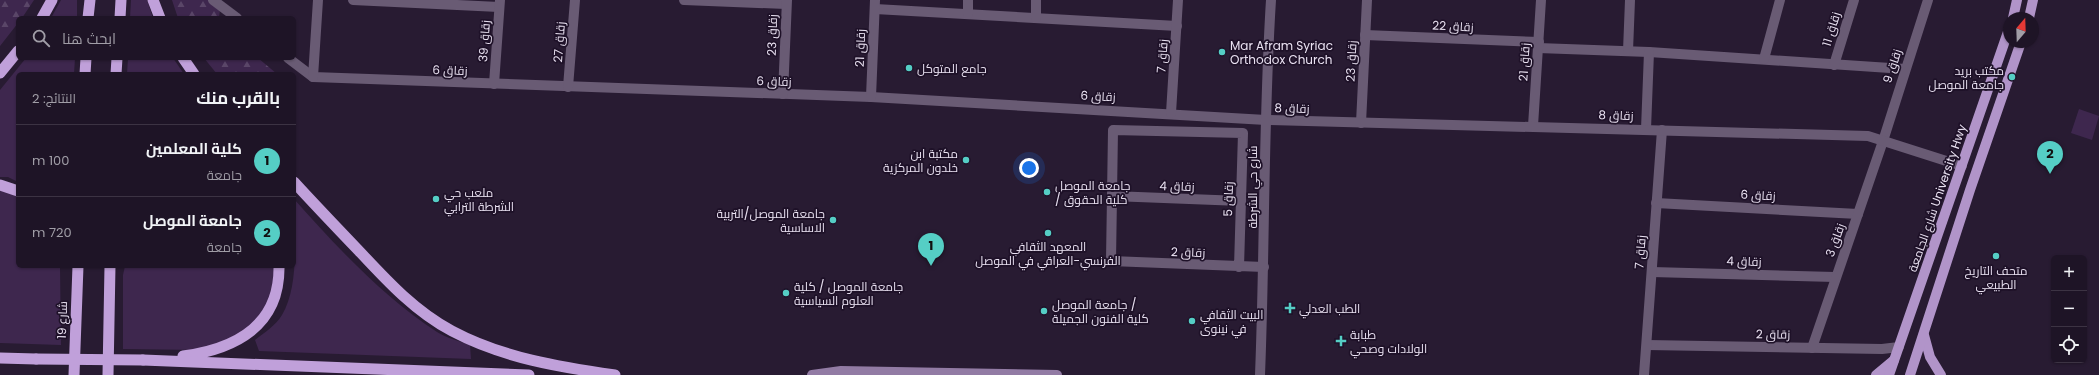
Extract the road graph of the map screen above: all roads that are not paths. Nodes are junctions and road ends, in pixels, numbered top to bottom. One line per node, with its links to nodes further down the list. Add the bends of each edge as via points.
1 (52, 0): 29 (highway)
2 (90, 0): 30 (highway)
3 (121, 0): 31 (highway)
4 (153, 0): 32 (highway)
5 (213, 0): 23 (street)
6 (318, 0): 54 (street)
7 (353, 0): 24 (street)
8 (575, 0): 56 (street, زقاق 27)
9 (684, 0): 22 (street)
10 (968, 0): 28 (street)
11 (1036, 0): 34 (street)
12 (1178, 0): 35 (street, زقاق 7)
13 (1271, 0): 60 (street, شارع حي الشرطة)
14 (1367, 0): 36 (street, زقاق 23)
15 (1541, 0): 37 (street, زقاق 21)
16 (1630, 0): 40 (street)
17 (1780, 0): 43 (street)
18 (1854, 0): 48 (street, زقاق 11)
19 (1928, 0): 49 (street, زقاق 9)
20 (2017, 0): 26 (main road)
21 (2033, 0): 27 (main road)
22 (787, 2): 57 (street, زقاق 23)
23 (222, 3): 33 (street)
24 (500, 3): 55 (street, زقاق 39)
25 (875, 4): 28 (street); 58 (street, زقاق 21)
26 (2014, 12)
27 (2030, 12)
28 (968, 14): 34 (street)
29 (43, 16)
30 (88, 16)
31 (120, 16)
32 (159, 16)
33 (234, 16)
34 (1036, 18): 35 (street)
35 (1177, 26): 59 (street, زقاق 7)
36 (1365, 35): 37 (street, زقاق 22); 61 (street, زقاق 23)
37 (1538, 45): 40 (street, زقاق 22); 62 (street, زقاق 21)
38 (2003, 46): 66 (main road, شارع الجامعة University Hwy)
39 (2019, 48): 85 (main road)
40 (1628, 51): 41 (street, زقاق 22)
41 (1649, 52): 43 (street, زقاق 22); 63 (street)
42 (16, 53): 53 (highway)
43 (1764, 59): 48 (street, زقاق 22)
44 (86, 60): 50 (highway)
45 (117, 60): 51 (highway)
46 (184, 60): 52 (highway)
47 (291, 60): 54 (street)
48 (1834, 64): 49 (street, زقاق 22)
49 (1904, 70): 65 (street, زقاق 9)
50 (85, 72)
51 (116, 72)
52 (193, 72)
53 (0, 73)
54 (313, 77): 55 (street, زقاق 6)
55 (494, 84): 56 (street, زقاق 6)
56 (568, 87): 57 (street, زقاق 6)
57 (783, 94): 58 (street, زقاق 6)
58 (871, 97): 59 (street, زقاق 6)
59 (1171, 113): 60 (street, زقاق 6)
60 (1266, 120): 61 (street, زقاق 8); 75 (street, شارع حي الشرطة)
61 (1361, 123): 62 (street, زقاق 8)
62 (1533, 126): 63 (street, زقاق 8)
63 (1646, 129): 64 (street, زقاق 8)
64 (1662, 130): 65 (street, زقاق 8, via 1868,136); 72 (street, زقاق 7)
65 (1883, 141): 66 (street, زقاق 8); 73 (street, زقاق 3)
66 (1962, 166): 87 (main road, شارع الجامعة University Hwy)
67 (296, 184): 95 (highway, via 412,304 452,331 525,359)
68 (0, 186): 69 (highway)
69 (16, 190)
70 (1112, 196): 71 (street, زقاق 4); 71 (street, زقاق 5, via 1113,130 1243,133); 74 (street, زقاق 2, via 1111,261)
71 (1241, 201): 74 (street, زقاق 5)
72 (1656, 203): 73 (street, زقاق 6); 81 (street, زقاق 7)
73 (1858, 214): 82 (street, زقاق 3)
74 (1239, 267): 75 (street, زقاق 2)
75 (1264, 267): 98 (street, شارع حي الشرطة)
76 (71, 268): 84 (highway)
77 (78, 268): 84 (highway, شارع 19)
78 (110, 268): 83 (highway)
79 (118, 268): 83 (highway)
80 (279, 268): 90 (highway, via 276,292 270,308 249,334 214,350)
81 (1652, 272): 82 (street, زقاق 4); 86 (street, زقاق 7)
82 (1835, 277): 88 (street, زقاق 3)
83 (110, 302): 93 (highway)
84 (76, 304): 92 (highway, شارع 19)
85 (1924, 335): 102 (main road); 103 (main road, via 1930,357)
86 (1647, 345): 88 (street, زقاق 2); 99 (street, زقاق 7)
87 (1899, 347): 88 (street, زقاق 2); 91 (main road, شارع الجامعة University Hwy)
88 (1812, 348)
89 (0, 357): 90 (highway, bridge)
90 (156, 360): 94 (highway)
91 (1894, 360): 100 (main road); 101 (main road, شارع الجامعة University Hwy)
92 (74, 375)
93 (108, 375)
94 (529, 375)
95 (615, 375)
96 (812, 375): 97 (main road, via 840,371)
97 (1057, 375)
98 (1260, 375)
99 (1644, 375)
100 (1876, 375)
101 (1889, 375)
102 (1910, 375)
103 (1940, 375)

